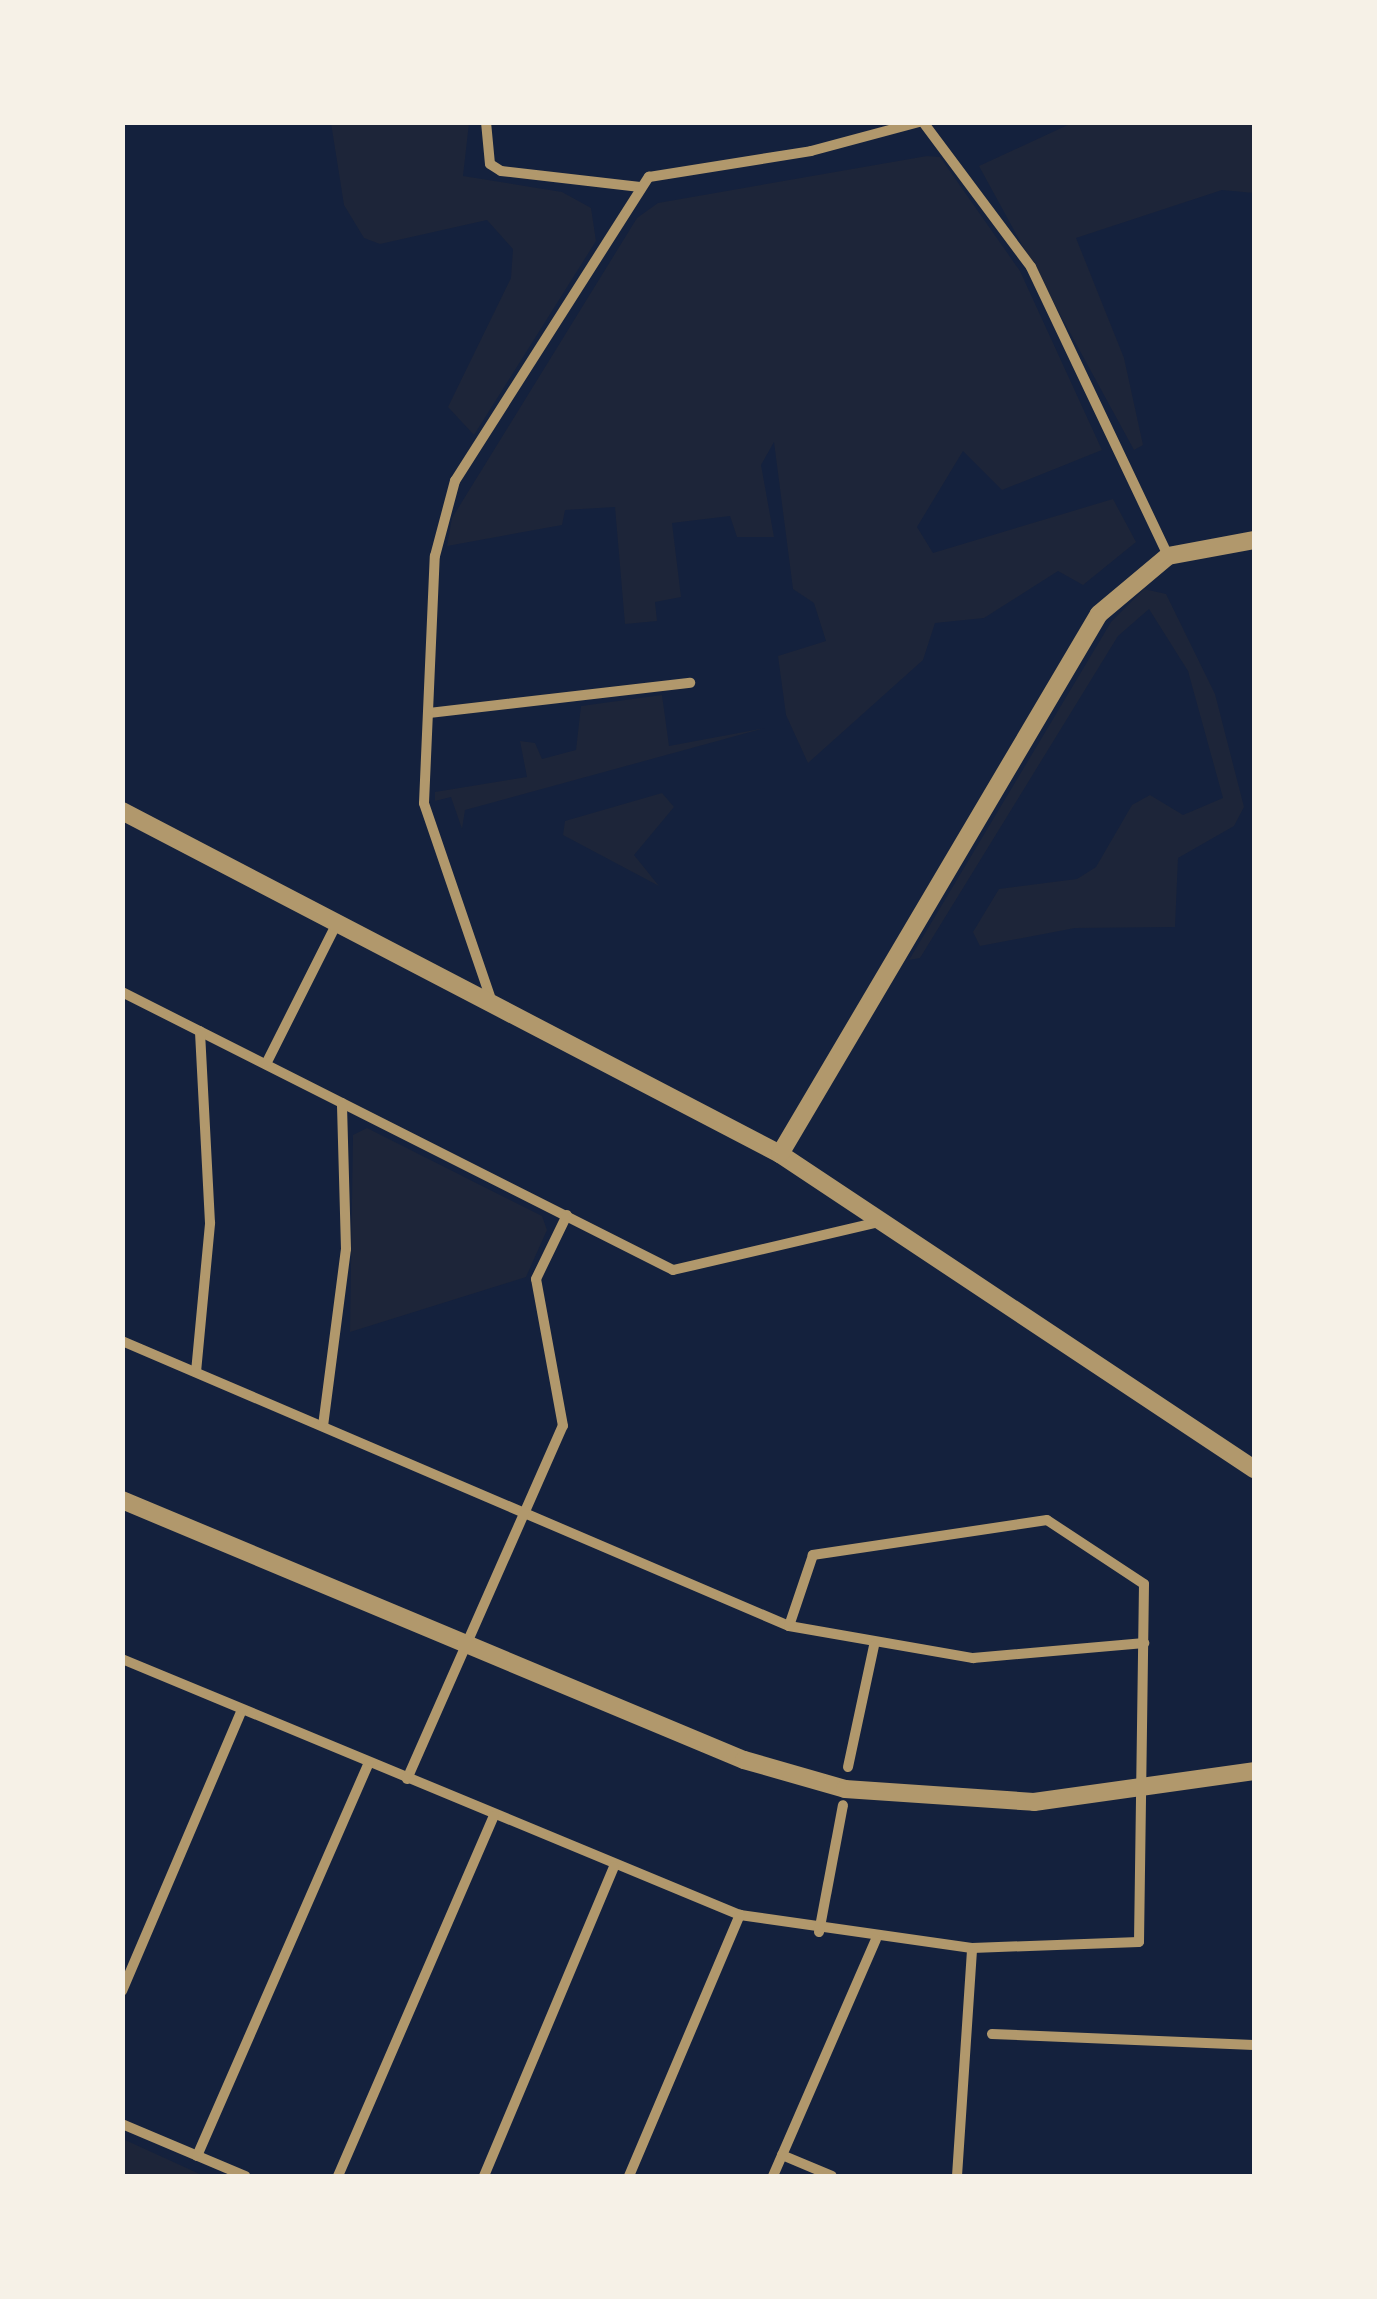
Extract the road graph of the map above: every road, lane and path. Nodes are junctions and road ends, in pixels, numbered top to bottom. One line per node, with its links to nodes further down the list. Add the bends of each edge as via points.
1 (486, 122): 3 (street, via 490,164 501,171)
2 (921, 122): 3 (street, via 812,152 661,171); 5 (street, via 1031,267)
3 (640, 187): 7 (street, via 454,481 435,556)
4 (1254, 540): 5 (street)
5 (1168, 556): 15 (street, via 1098,614)
6 (690, 683): 7 (street)
7 (429, 713): 11 (street, via 424,803)
8 (122, 812): 9 (street)
9 (336, 924): 11 (street); 13 (street)
10 (122, 992): 12 (street)
11 (494, 1006): 15 (street)
12 (200, 1031): 13 (street); 19 (street, via 210,1223)
13 (266, 1064): 14 (street)
14 (342, 1103): 16 (street); 20 (street, via 346,1249)
15 (780, 1154): 17 (street)
16 (567, 1215): 17 (street, via 673,1270); 23 (street, via 536,1279 563,1426)
17 (889, 1219): 21 (street)
18 (122, 1342): 19 (street)
19 (196, 1372): 20 (street)
20 (323, 1426): 23 (street)
21 (1254, 1469)
22 (122, 1500): 25 (street)
23 (525, 1512): 24 (street); 25 (street)
24 (789, 1626): 26 (street, via 813,1555 1047,1520 1144,1584); 27 (street)
25 (465, 1642): 33 (street); 34 (street, via 744,1760 845,1789 1034,1802)
26 (1144, 1643): 27 (street, via 974,1658); 34 (street)
27 (874, 1646): 31 (street)
28 (122, 1659): 29 (street)
29 (242, 1708): 30 (street); 42 (street)
30 (369, 1763): 33 (street); 46 (street)
31 (848, 1767)
32 (1254, 1771): 34 (street)
33 (407, 1779): 36 (street)
34 (1141, 1788): 41 (street, via 1139,1942)
35 (843, 1805): 39 (street)
36 (494, 1816): 37 (street); 49 (street)
37 (614, 1867): 38 (street); 50 (street)
38 (740, 1916): 39 (street); 51 (street)
39 (820, 1932): 40 (street)
40 (876, 1940): 41 (street); 47 (street)
41 (972, 1948): 54 (street)
42 (122, 1991)
43 (992, 2034): 44 (street)
44 (1254, 2044)
45 (122, 2124): 46 (street)
46 (197, 2156): 48 (street)
47 (782, 2156): 52 (street); 53 (street)
48 (244, 2176)
49 (338, 2176)
50 (484, 2176)
51 (629, 2176)
52 (773, 2176)
53 (832, 2176)
54 (957, 2176)

